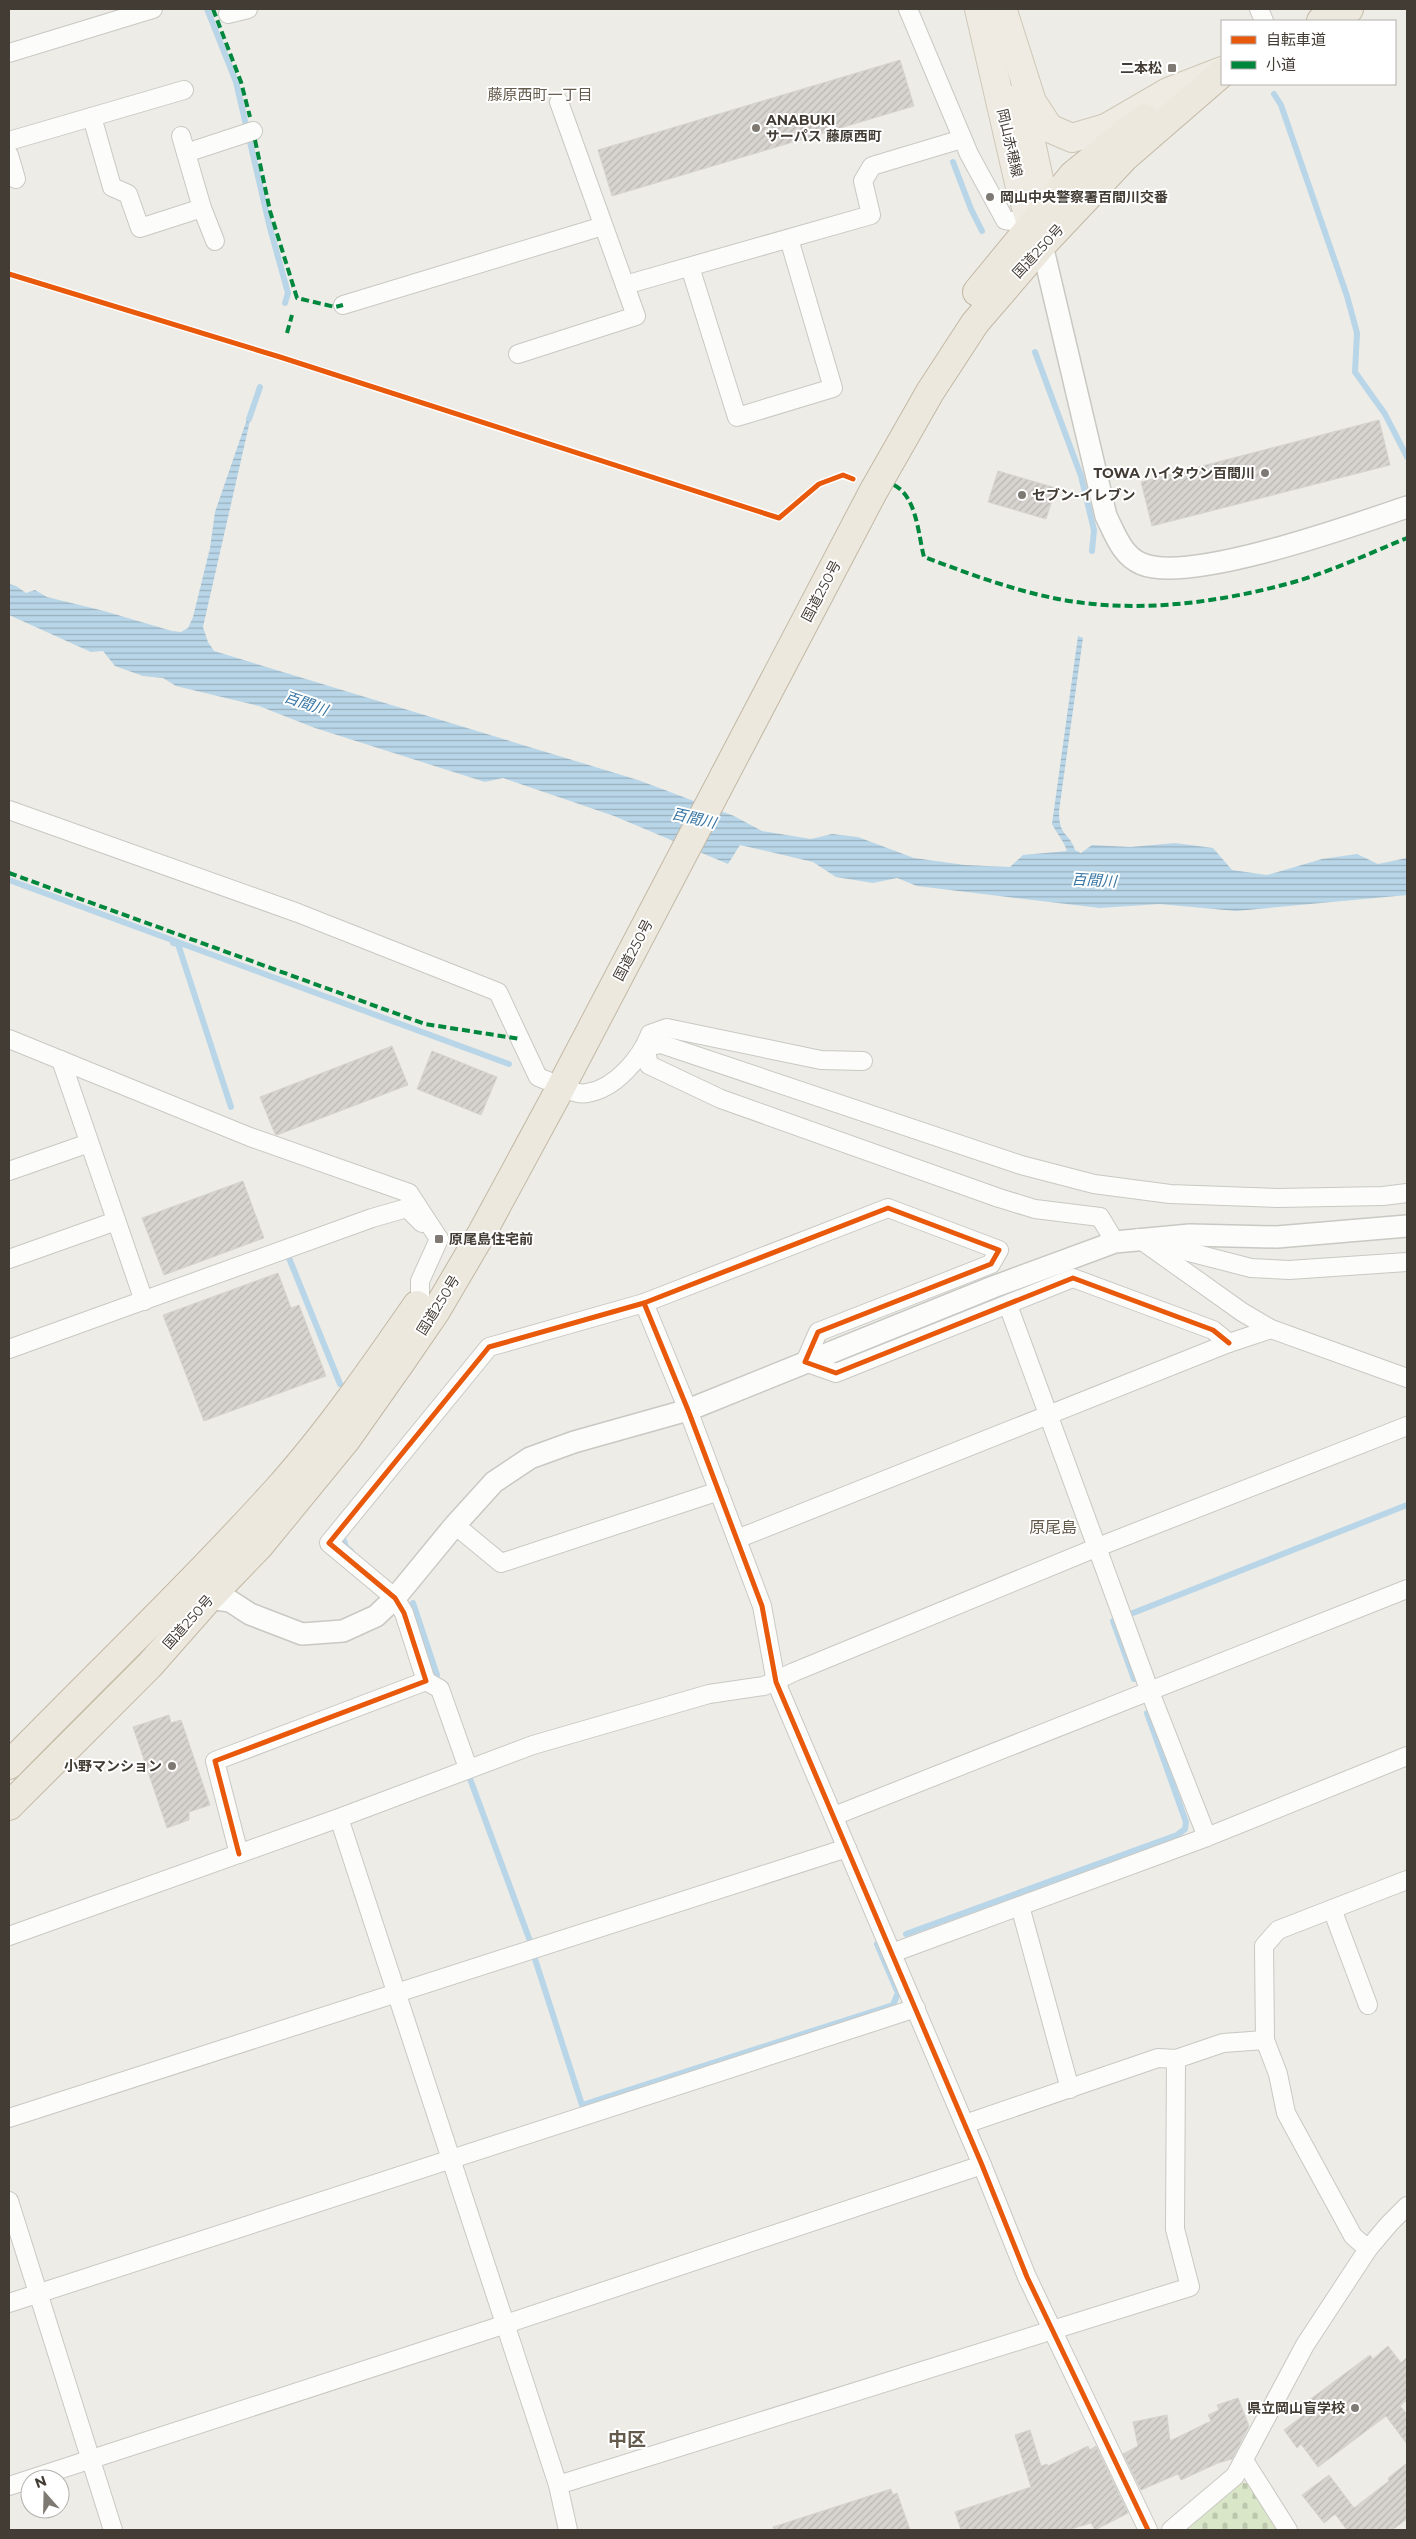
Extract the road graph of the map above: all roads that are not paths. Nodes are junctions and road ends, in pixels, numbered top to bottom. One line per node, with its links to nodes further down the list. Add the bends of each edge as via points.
1 (154, 9): 8 (street)
2 (248, 9): 6 (street)
3 (908, 9): 16 (street)
4 (995, 9): 9 (main road, via 1032,102 1049,128 1072,138 1106,128 1168,92); 21 (main road, 岡山赤穂線, via 1019,183)
5 (1350, 9): 7 (highway)
6 (228, 14)
7 (1323, 20)
8 (9, 53)
9 (1221, 72)
10 (1221, 73): 21 (highway, 国道250号, via 1160,105 1073,174)
11 (1221, 73): 21 (highway, 国道250号, via 1125,157)
12 (184, 90): 14 (street)
13 (559, 102): 22 (street)
14 (92, 117): 17 (street); 20 (street, via 112,187 128,194 140,228)
15 (251, 130): 20 (street, via 183,144)
16 (962, 139): 21 (street, via 1005,220); 23 (street, via 872,166 863,181 871,215)
17 (9, 141)
18 (9, 155): 19 (street)
19 (16, 179)
20 (202, 208): 24 (street)
21 (1039, 225): 29 (street, via 1106,516 1123,551 1142,564 1174,569 1219,562 1343,529); 35 (highway, 国道250号, via 961,313 917,384 867,490)
22 (603, 226): 26 (street); 27 (street)
23 (788, 239): 25 (street); 25 (street, via 833,388 738,418)
24 (215, 242)
25 (690, 267): 26 (street)
26 (625, 285): 28 (street, via 636,316)
27 (343, 305)
28 (518, 354)
29 (1407, 507)
30 (9, 810): 35 (street, via 298,913 498,992 538,1077)
31 (9, 1040): 33 (street)
32 (645, 1047): 34 (street, via 650,1034 667,1028 821,1060); 35 (street, via 625,1071 605,1087 586,1094); 38 (street, via 661,1044 1021,1165 1094,1184 1170,1194 1278,1198); 43 (street, via 649,1065 721,1099 999,1198 1036,1209 1100,1217)
33 (61, 1060): 36 (street); 42 (street, via 250,1137 409,1193)
34 (863, 1062)
35 (558, 1077): 47 (highway, 国道250号); 63 (highway, 国道250号, via 478,1239 436,1310 346,1440 260,1546)
36 (89, 1143): 37 (street); 39 (street)
37 (9, 1170)
38 (1407, 1193)
39 (116, 1221): 44 (street); 46 (street)
40 (1407, 1226): 41 (street, via 1277,1237 1190,1235)
41 (1138, 1238): 43 (street); 45 (street, via 1251,1268 1289,1270); 50 (street)
42 (439, 1239): 46 (street, via 407,1208); 47 (street, via 420,1281)
43 (1115, 1242): 53 (street, via 984,1290)
44 (9, 1260)
45 (1407, 1262)
46 (144, 1301): 52 (street)
47 (420, 1301): 69 (highway, 国道250号, via 364,1381 279,1487 188,1584)
48 (644, 1303): 53 (street, via 888,1208 999,1250 991,1264 818,1332); 55 (street); 64 (street, via 489,1347 329,1543)
49 (1008, 1305): 51 (street, via 1073,1278 1214,1330); 53 (street, via 836,1373); 56 (street)
50 (1271, 1329): 51 (street); 54 (street)
51 (1229, 1343): 56 (street)
52 (9, 1349)
53 (805, 1362): 55 (street)
54 (1407, 1378)
55 (688, 1410): 58 (street); 59 (street, via 574,1442 530,1458 494,1482)
56 (1049, 1416): 60 (street); 61 (street)
57 (1407, 1426): 61 (street)
58 (719, 1491): 59 (street, via 501,1563); 60 (street)
59 (455, 1525): 64 (street)
60 (737, 1539): 66 (street, via 762,1606)
61 (1098, 1547): 66 (street); 67 (street)
62 (1407, 1589): 67 (street)
63 (209, 1598): 64 (street, via 230,1601 250,1614 302,1634 343,1631 376,1616); 71 (highway, 国道250号, via 149,1666)
64 (395, 1598): 65 (street, via 404,1613)
65 (426, 1681): 70 (street, via 440,1689); 76 (street, via 214,1761)
66 (776, 1682): 70 (street, via 709,1694 533,1745); 72 (street)
67 (1150, 1692): 72 (street); 74 (street)
68 (1407, 1756): 74 (street)
69 (9, 1764)
70 (468, 1768): 73 (street)
71 (9, 1806)
72 (834, 1816): 75 (street)
73 (339, 1818): 76 (street); 82 (street)
74 (1207, 1837): 78 (street)
75 (847, 1848): 81 (street); 82 (street)
76 (239, 1854): 80 (street)
77 (1407, 1880): 79 (street)
78 (1020, 1906): 81 (street); 87 (street)
79 (1332, 1909): 83 (street); 85 (street, via 1278,1930 1264,1946)
80 (9, 1936)
81 (892, 1953): 84 (street)
82 (396, 1993): 88 (street); 90 (street)
83 (1368, 2005)
84 (916, 2008): 89 (street); 90 (street)
85 (1265, 2040): 86 (street, via 1223,2043); 94 (street, via 1278,2074 1286,2112 1353,2236)
86 (1176, 2058): 87 (street, via 1158,2058); 98 (street, via 1175,2230 1190,2287)
87 (1070, 2088): 89 (street)
88 (9, 2118)
89 (965, 2124): 91 (street)
90 (450, 2160): 95 (street); 97 (street)
91 (982, 2164): 97 (street); 98 (street, via 1027,2277)
92 (9, 2201): 95 (street)
93 (1407, 2206): 94 (street)
94 (1368, 2249): 100 (street, via 1305,2345)
95 (39, 2294): 96 (street); 99 (street)
96 (9, 2303)
97 (503, 2325): 99 (street); 101 (street)
98 (1054, 2330): 101 (street); 105 (street)
99 (90, 2459): 102 (street); 103 (street)
100 (1245, 2462): 106 (street, via 1236,2476); 107 (street)
101 (558, 2485): 104 (street)
102 (9, 2486)
103 (113, 2530)
104 (568, 2530)
105 (1148, 2530)
106 (1171, 2530)
107 (1288, 2530)

